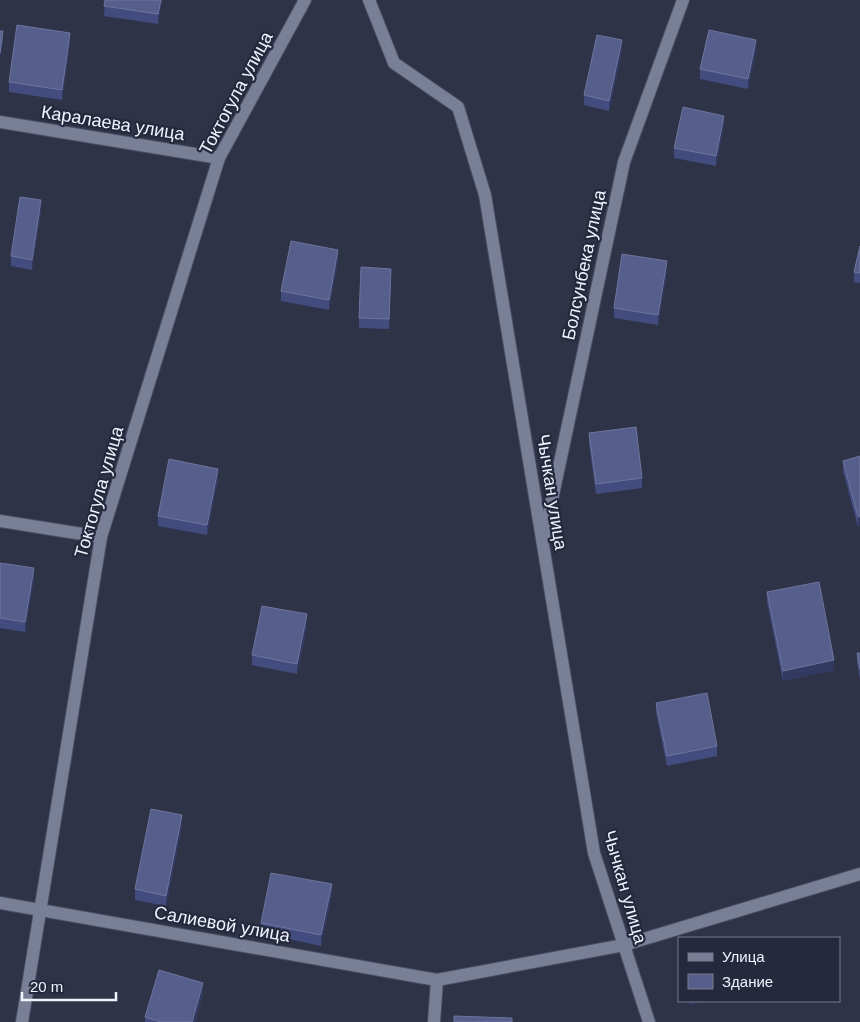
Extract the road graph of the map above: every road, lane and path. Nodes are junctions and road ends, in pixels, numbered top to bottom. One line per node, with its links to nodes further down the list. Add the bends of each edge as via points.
1 (305, 0): 5 (street, Токтогула улица)
2 (369, 0): 8 (street, Чычкан улица, via 394,63 458,107 485,195)
3 (683, 0): 8 (street, Болсунбека улица, via 624,162)
4 (0, 122): 5 (street, Каралаева улица)
5 (219, 158): 7 (street, Токтогула улица)
6 (0, 521): 7 (street)
7 (101, 537): 11 (street, Токтогула улица)
8 (543, 544): 12 (street, Чычкан улица, via 594,853)
9 (860, 874): 12 (street)
10 (0, 903): 11 (street, Салиевой улица)
11 (41, 910): 13 (street, Салиевой улица); 14 (street, Токтогула улица)
12 (624, 945): 13 (street); 16 (street, Чычкан улица)
13 (437, 980): 15 (street)
14 (22, 1022)
15 (434, 1022)
16 (649, 1022)

